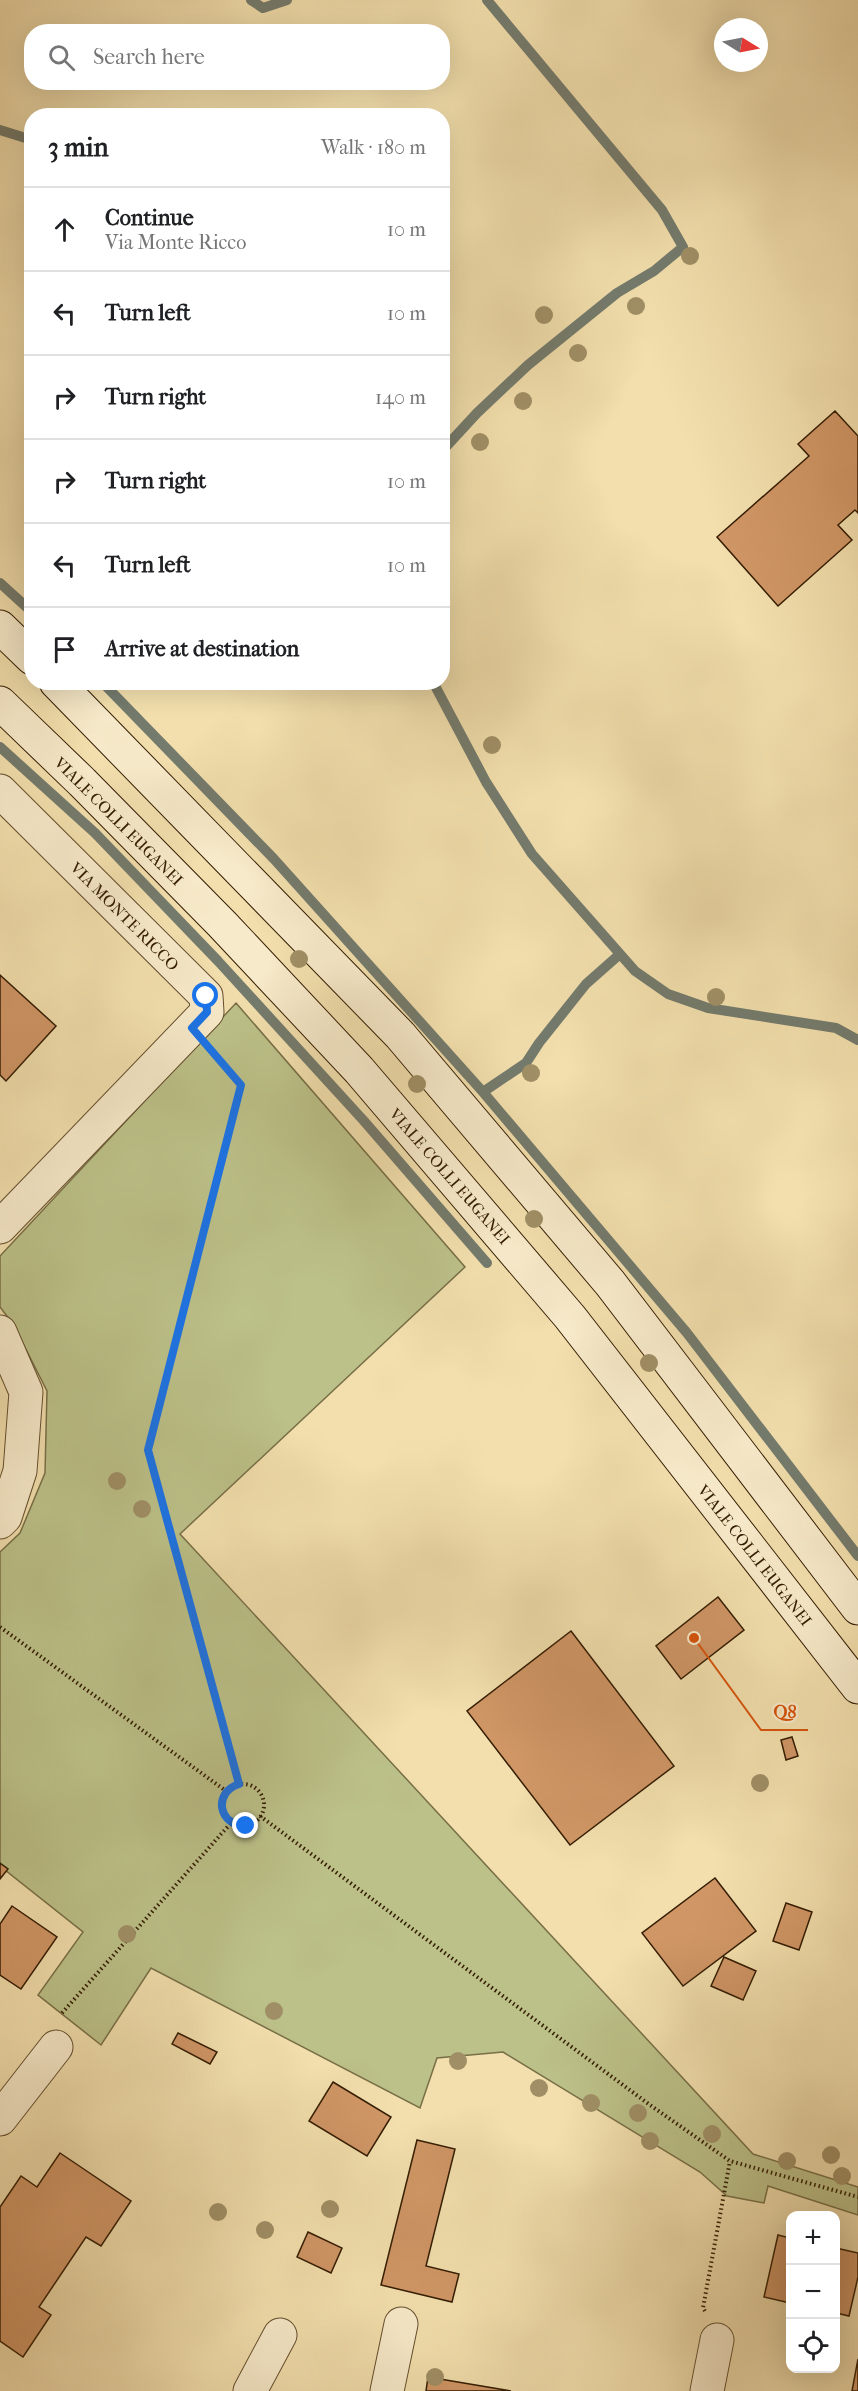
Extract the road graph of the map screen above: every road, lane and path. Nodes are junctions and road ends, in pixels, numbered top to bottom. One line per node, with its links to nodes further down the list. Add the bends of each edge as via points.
1 (0, 627): 2 (main road)
2 (24, 650)
3 (64, 690): 10 (main road, via 400,1035 610,1283)
4 (0, 703): 12 (main road, VIALE COLLI EUGANEI, via 222,924 359,1070 570,1317)
5 (0, 791): 6 (main road, VIA MONTE RICCO, via 206,996 207,1012)
6 (192, 1028): 7 (main road, VIA MONTE RICCO); 13 (path, via 241,1085 148,1450)
7 (0, 1227)
8 (0, 1332): 9 (main road, via 26,1392 20,1471)
9 (0, 1522)
10 (858, 1608)
11 (0, 1627): 14 (path)
12 (858, 1687)
13 (239, 1784): 14 (path); 15 (path, via 248,1784 260,1792 264,1804)
14 (226, 1791): 16 (path, via 221,1809)
15 (260, 1816): 16 (path, via 246,1826); 19 (path)
16 (231, 1823): 17 (path, via 62,2013)
17 (56, 2047): 18 (main road)
18 (0, 2119)
19 (730, 2161): 20 (path); 23 (path, via 703,2308)
20 (858, 2197)
21 (401, 2324): 25 (main road)
22 (280, 2335): 24 (main road)
23 (717, 2340): 26 (main road)
24 (250, 2391)
25 (387, 2391)
26 (707, 2391)

